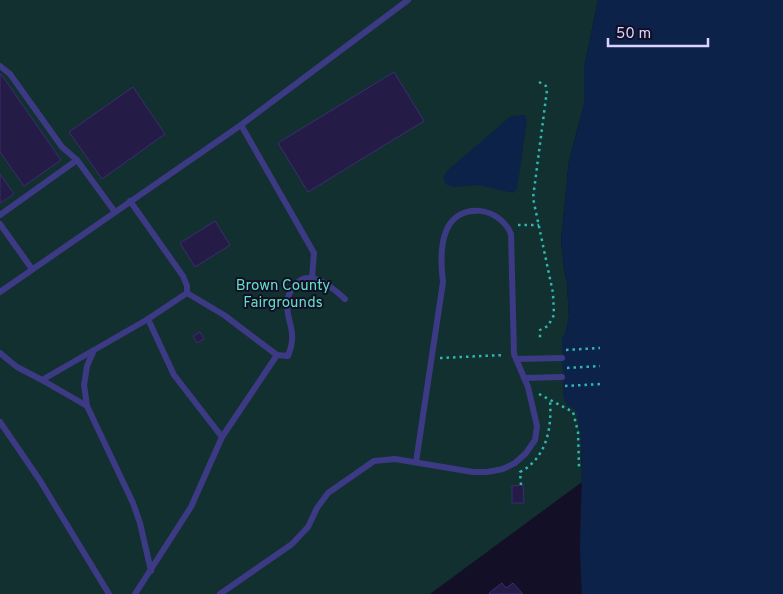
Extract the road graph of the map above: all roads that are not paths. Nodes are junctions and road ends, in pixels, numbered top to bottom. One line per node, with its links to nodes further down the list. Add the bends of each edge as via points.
1 (408, 0): 3 (lane)
2 (0, 66): 4 (lane, via 10,74 62,147)
3 (241, 125): 5 (lane); 10 (lane, via 314,253)
4 (77, 160): 6 (lane); 7 (lane)
5 (130, 202): 6 (lane); 12 (lane, via 183,276)
6 (115, 212): 9 (lane)
7 (0, 215)
8 (0, 224): 9 (lane)
9 (32, 269): 11 (lane)
10 (312, 278): 13 (lane, via 329,285); 17 (lane, via 301,279 289,294 287,302 294,343 288,356)
11 (0, 292)
12 (187, 293): 14 (lane); 17 (lane, via 224,315)
13 (345, 299)
14 (148, 319): 15 (lane); 25 (lane, via 174,374)
15 (94, 350): 22 (lane); 23 (lane, via 84,385)
16 (0, 353): 22 (lane, via 17,367)
17 (277, 356): 25 (lane)
18 (515, 357): 19 (lane); 21 (lane); 26 (lane, via 511,234 508,226 484,210 461,215 448,227 443,245 443,282)
19 (562, 358)
20 (562, 377): 21 (lane)
21 (524, 378): 26 (lane, via 537,426 535,440 515,462 503,469 473,472)
22 (42, 380): 23 (lane)
23 (87, 406): 27 (lane, via 133,503)
24 (0, 422): 28 (lane)
25 (222, 437): 27 (lane, via 191,507)
26 (416, 462): 30 (lane, via 374,460 328,493 316,508 308,527 292,544)
27 (151, 570): 29 (lane)
28 (109, 594)
29 (135, 594)
30 (220, 594)

